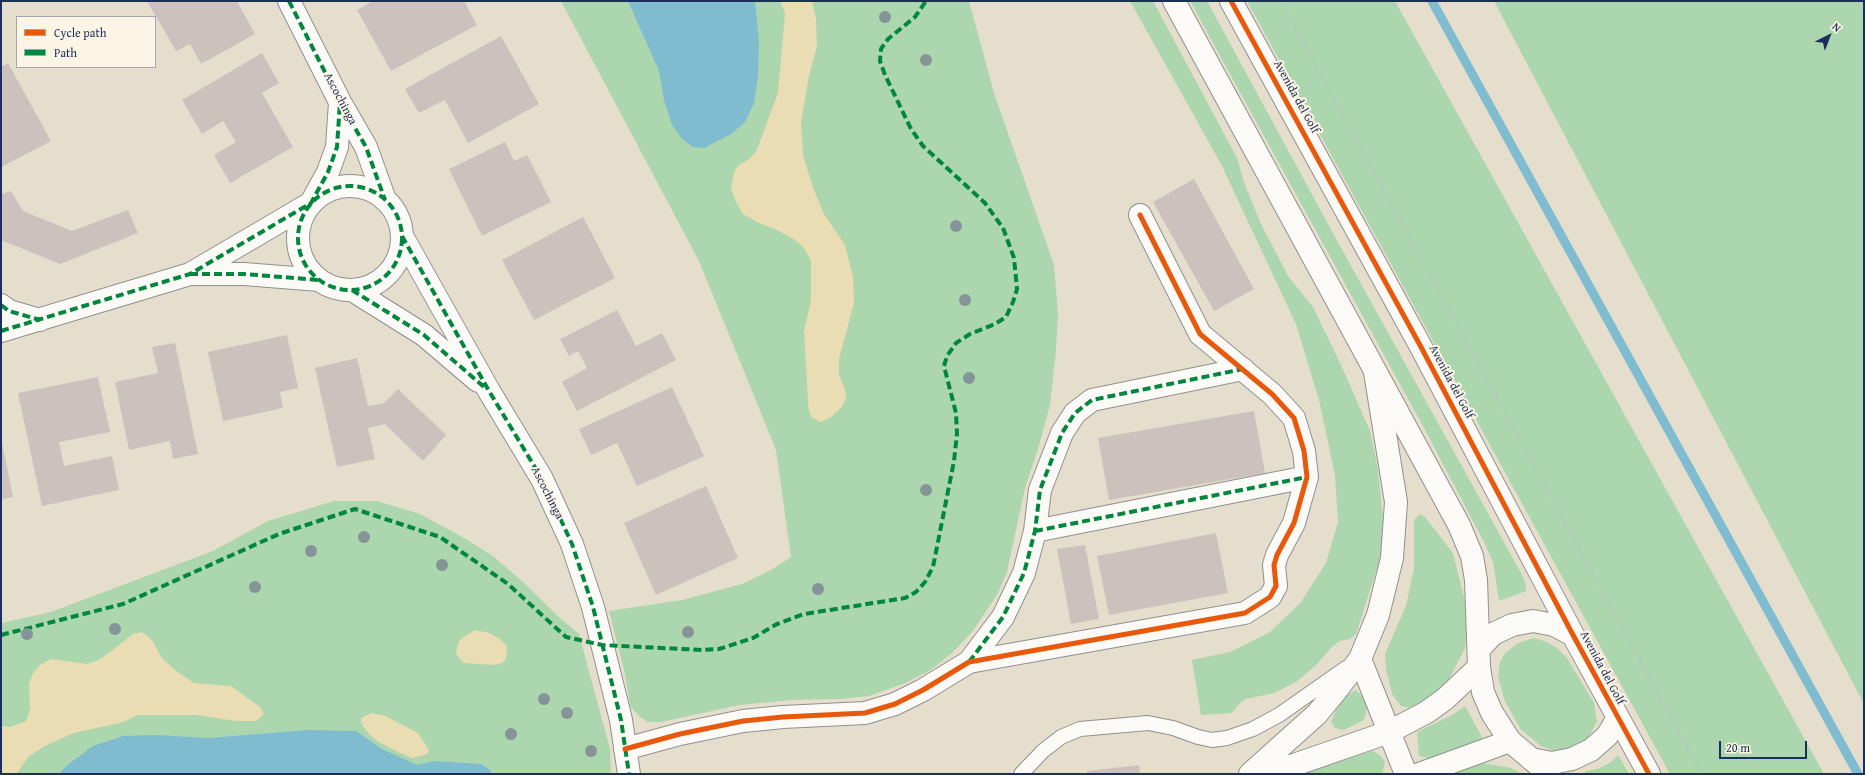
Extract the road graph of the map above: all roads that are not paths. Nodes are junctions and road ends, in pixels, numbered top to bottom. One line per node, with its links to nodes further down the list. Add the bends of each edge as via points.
1 (289, 1): 4 (street, Ascochinga)
2 (1174, 1): 16 (street)
3 (1231, 1): 20 (street, Avenida del Golf, via 1421,347)
4 (340, 102): 5 (street, Ascochinga, via 366,147); 6 (street, via 337,147 328,172)
5 (385, 200): 6 (street, via 371,191 356,186 339,187 324,193); 8 (street, via 397,217)
6 (311, 203): 9 (street); 10 (street, via 302,217 298,235 300,252 307,268)
7 (1140, 215): 15 (street, via 1200,334)
8 (402, 236): 11 (street, via 400,252 394,267 383,279 369,287); 17 (street, Ascochinga)
9 (190, 274): 10 (street, via 244,274); 13 (street)
10 (319, 280): 11 (street, via 335,288)
11 (352, 290): 17 (street, via 424,335)
12 (1, 304): 13 (street, via 9,311)
13 (40, 320): 14 (street)
14 (1, 331)
15 (1243, 369): 18 (street, via 1272,394 1294,418 1304,451); 19 (street, via 1092,400 1075,413 1062,433 1040,490)
16 (1374, 371): 21 (street, via 1459,526 1472,556 1476,580); 22 (street, via 1396,502 1392,558 1378,615)
17 (489, 391): 27 (street, Ascochinga, via 542,479 572,544 593,607)
18 (1307, 478): 19 (street); 23 (street, via 1294,523 1274,565 1276,586 1270,597 1245,613)
19 (1035, 531): 23 (street, via 1024,573 1003,617)
20 (1573, 635): 21 (street, via 1554,625 1533,621 1512,625 1493,634); 24 (street, Avenida del Golf)
21 (1479, 658): 25 (street, via 1439,704); 26 (street, via 1484,692 1492,714)
22 (1360, 659): 25 (street); 30 (lane, via 1279,715 1253,729 1227,738 1212,740 1148,723 1080,729 1061,737); 31 (street, via 1317,714)
23 (969, 662): 27 (street, via 923,690 865,713 743,721 680,734)
24 (1618, 718): 28 (street, via 1607,736 1592,750 1572,759 1552,763); 36 (street, Avenida del Golf)
25 (1389, 732): 32 (street); 33 (street)
26 (1510, 741): 28 (street); 34 (street)
27 (626, 749): 29 (street, Ascochinga)
28 (1531, 760): 35 (street)
29 (629, 774)
30 (1021, 774)
31 (1250, 774)
32 (1268, 774)
33 (1406, 774)
34 (1419, 774)
35 (1549, 774)
36 (1649, 774)

